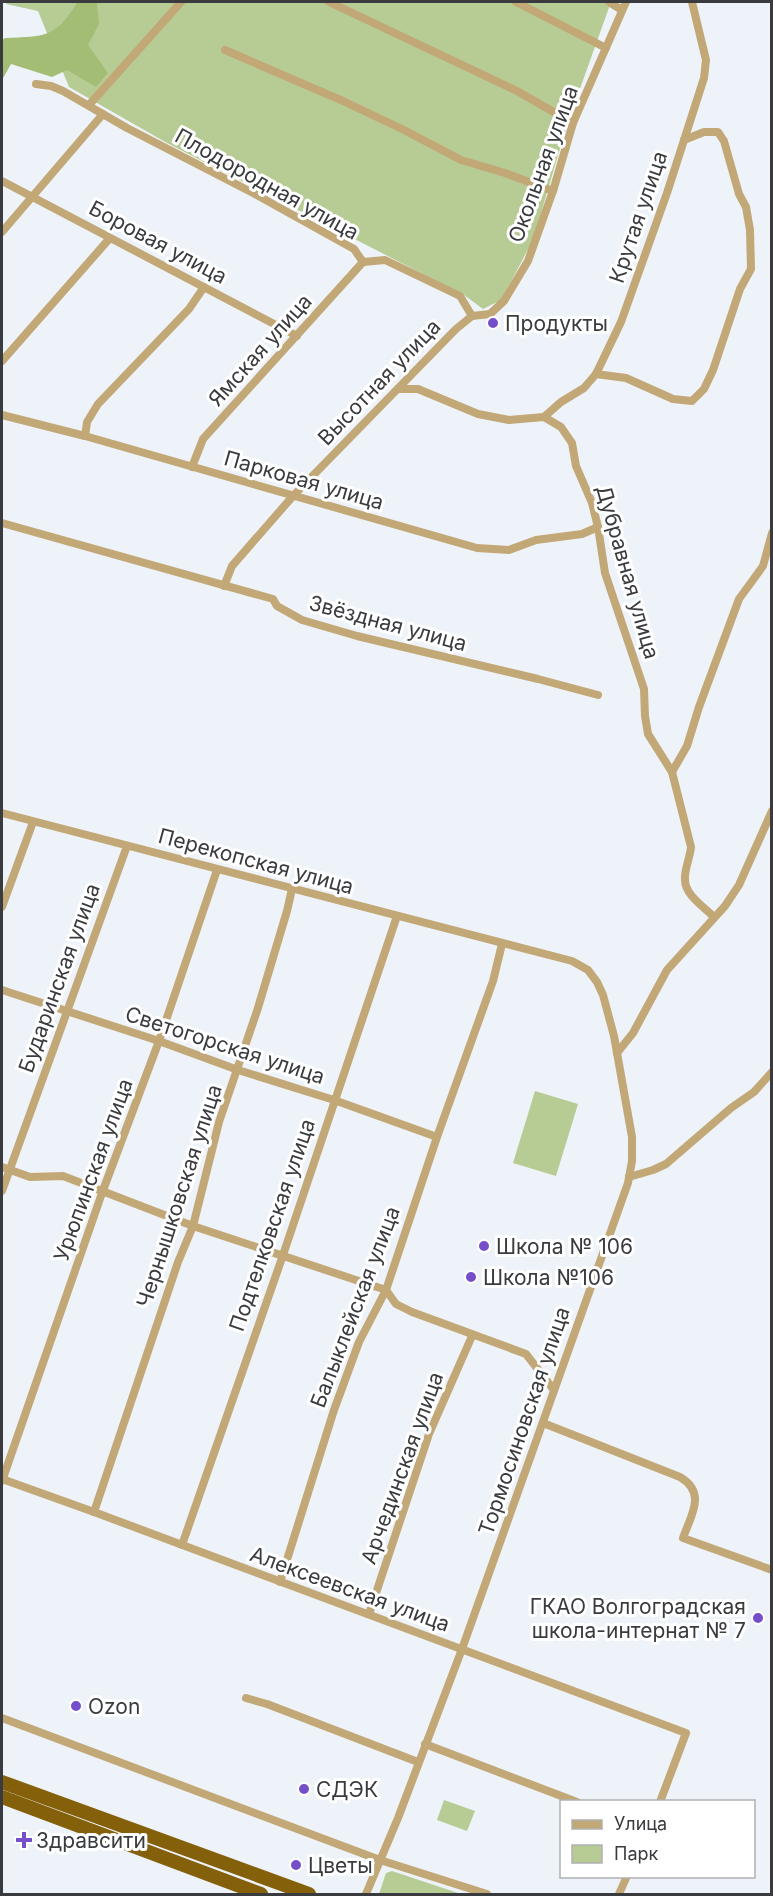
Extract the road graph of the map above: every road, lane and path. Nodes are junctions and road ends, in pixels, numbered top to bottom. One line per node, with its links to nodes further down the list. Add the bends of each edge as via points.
1 (181, 2): 10 (street)
2 (330, 2): 12 (street, via 517,91)
3 (516, 2): 7 (street)
4 (609, 2): 6 (street)
5 (692, 2): 13 (street, Крутая улица, via 706,60)
6 (624, 6): 7 (street, Окольная улица)
7 (606, 48): 12 (street, Окольная улица)
8 (225, 50): 15 (street, via 343,101 461,160)
9 (36, 84): 10 (street, Плодородная улица, via 51,86)
10 (89, 105): 11 (street, Плодородная улица)
11 (103, 114): 16 (street); 19 (street, Плодородная улица, via 354,249)
12 (573, 123): 15 (street, Окольная улица)
13 (684, 140): 24 (street, Крутая улица, via 621,322); 24 (street, via 704,132 718,132 724,141 746,207 751,269 740,289 713,370 704,389 692,401 673,399 626,378)
14 (2, 181): 16 (street, Боровая улица)
15 (553, 191): 21 (street, Окольная улица, via 528,261 504,301 490,314)
16 (33, 197): 17 (street); 18 (street, Боровая улица)
17 (2, 232)
18 (110, 238): 20 (street, Боровая улица); 23 (street)
19 (363, 262): 21 (street, Плодородная улица, via 385,260 460,296); 22 (street, Ямская улица)
20 (204, 287): 22 (street, Боровая улица); 28 (street, via 189,309 98,404 87,422)
21 (472, 316): 25 (street, Высотная улица)
22 (297, 336): 29 (street, Ямская улица, via 203,439)
23 (2, 361)
24 (596, 374): 27 (street, Крутая улица, via 584,388)
25 (398, 389): 27 (street, via 418,389 478,414 510,420); 30 (street, Высотная улица)
26 (2, 415): 28 (street, Парковая улица)
27 (544, 417): 32 (street, Дубравная улица, via 561,427 572,443)
28 (85, 436): 29 (street, Парковая улица)
29 (192, 467): 30 (street, Парковая улица)
30 (293, 496): 32 (street, Парковая улица, via 477,548 508,550); 34 (street, Высотная улица, via 232,566)
31 (2, 523): 34 (street, Звёздная улица)
32 (598, 527): 36 (street, Дубравная улица, via 605,573 644,689 648,734)
33 (771, 533): 36 (street, via 763,566 740,599 687,746)
34 (224, 586): 35 (street, Звёздная улица, via 273,599 277,606 297,618 357,636)
35 (598, 695)
36 (672, 772): 45 (street, Дубравная улица, via 691,848 684,879 688,892)
37 (771, 811): 45 (street, via 739,885)
38 (2, 813): 39 (street, Перекопская улица)
39 (33, 822): 40 (street, Перекопская улица); 43 (street)
40 (127, 846): 41 (street, Перекопская улица); 48 (street, Бударинская улица)
41 (217, 870): 42 (street, Перекопская улица); 49 (street, Урюпинская улица)
42 (292, 889): 44 (street, Перекопская улица); 51 (street, Чернышковская улица)
43 (2, 907)
44 (396, 916): 46 (street, Перекопская улица); 53 (street, Подтелковская улица)
45 (714, 917): 50 (street, via 667,970 633,1033)
46 (502, 944): 50 (street, Тормосиновская улица, via 572,961 588,970 603,995); 54 (street, Балыклейская улица, via 493,981)
47 (2, 990): 48 (street, Светогорская улица)
48 (67, 1011): 49 (street, Светогорская улица); 55 (street, Бударинская улица)
49 (159, 1041): 51 (street, Светогорская улица); 58 (street, Урюпинская улица)
50 (617, 1053): 56 (street, Тормосиновская улица, via 632,1137)
51 (238, 1070): 53 (street, Светогорская улица); 59 (street, Чернышковская улица, via 219,1122)
52 (771, 1072): 56 (street, via 754,1092 666,1164)
53 (334, 1100): 54 (street, Светогорская улица); 60 (street, Подтелковская улица)
54 (437, 1137): 61 (street, Балыклейская улица)
55 (5, 1168): 57 (street, Бударинская улица); 58 (street, via 30,1177 63,1176)
56 (629, 1177): 63 (street, Тормосиновская улица)
57 (2, 1191)
58 (102, 1192): 59 (street); 65 (street, Урюпинская улица)
59 (193, 1226): 60 (street); 66 (street, Чернышковская улица)
60 (283, 1255): 61 (street); 67 (street, Подтелковская улица)
61 (386, 1290): 62 (street, via 396,1304); 69 (street, Балыклейская улица, via 359,1342 334,1410)
62 (472, 1336): 63 (street, via 526,1354); 70 (street, Арчединская улица, via 429,1434)
63 (554, 1390): 64 (street, Тормосиновская улица)
64 (543, 1423): 68 (street, via 691,1484 696,1503 683,1538); 71 (street, Тормосиновская улица)
65 (2, 1480): 66 (street, Алексеевская улица)
66 (94, 1512): 67 (street, Алексеевская улица)
67 (182, 1545): 69 (street, Алексеевская улица)
68 (771, 1570)
69 (280, 1582): 70 (street, Алексеевская улица)
70 (369, 1614): 71 (street, Алексеевская улица)
71 (462, 1649): 74 (street, Тормосиновская улица); 79 (street, Алексеевская улица, via 686,1733)
72 (246, 1698): 75 (street)
73 (2, 1718): 80 (street)
74 (425, 1744): 75 (street, Тормосиновская улица); 78 (street)
75 (418, 1762): 80 (street, Тормосиновская улица)
76 (2, 1782): 83 (highway)
77 (2, 1797): 82 (highway)
78 (572, 1800)
79 (661, 1800)
80 (380, 1860): 84 (street, Тормосиновская улица); 85 (street)
81 (626, 1878): 86 (street)
82 (261, 1894)
83 (309, 1894)
84 (366, 1894)
85 (487, 1894)
86 (619, 1894)

